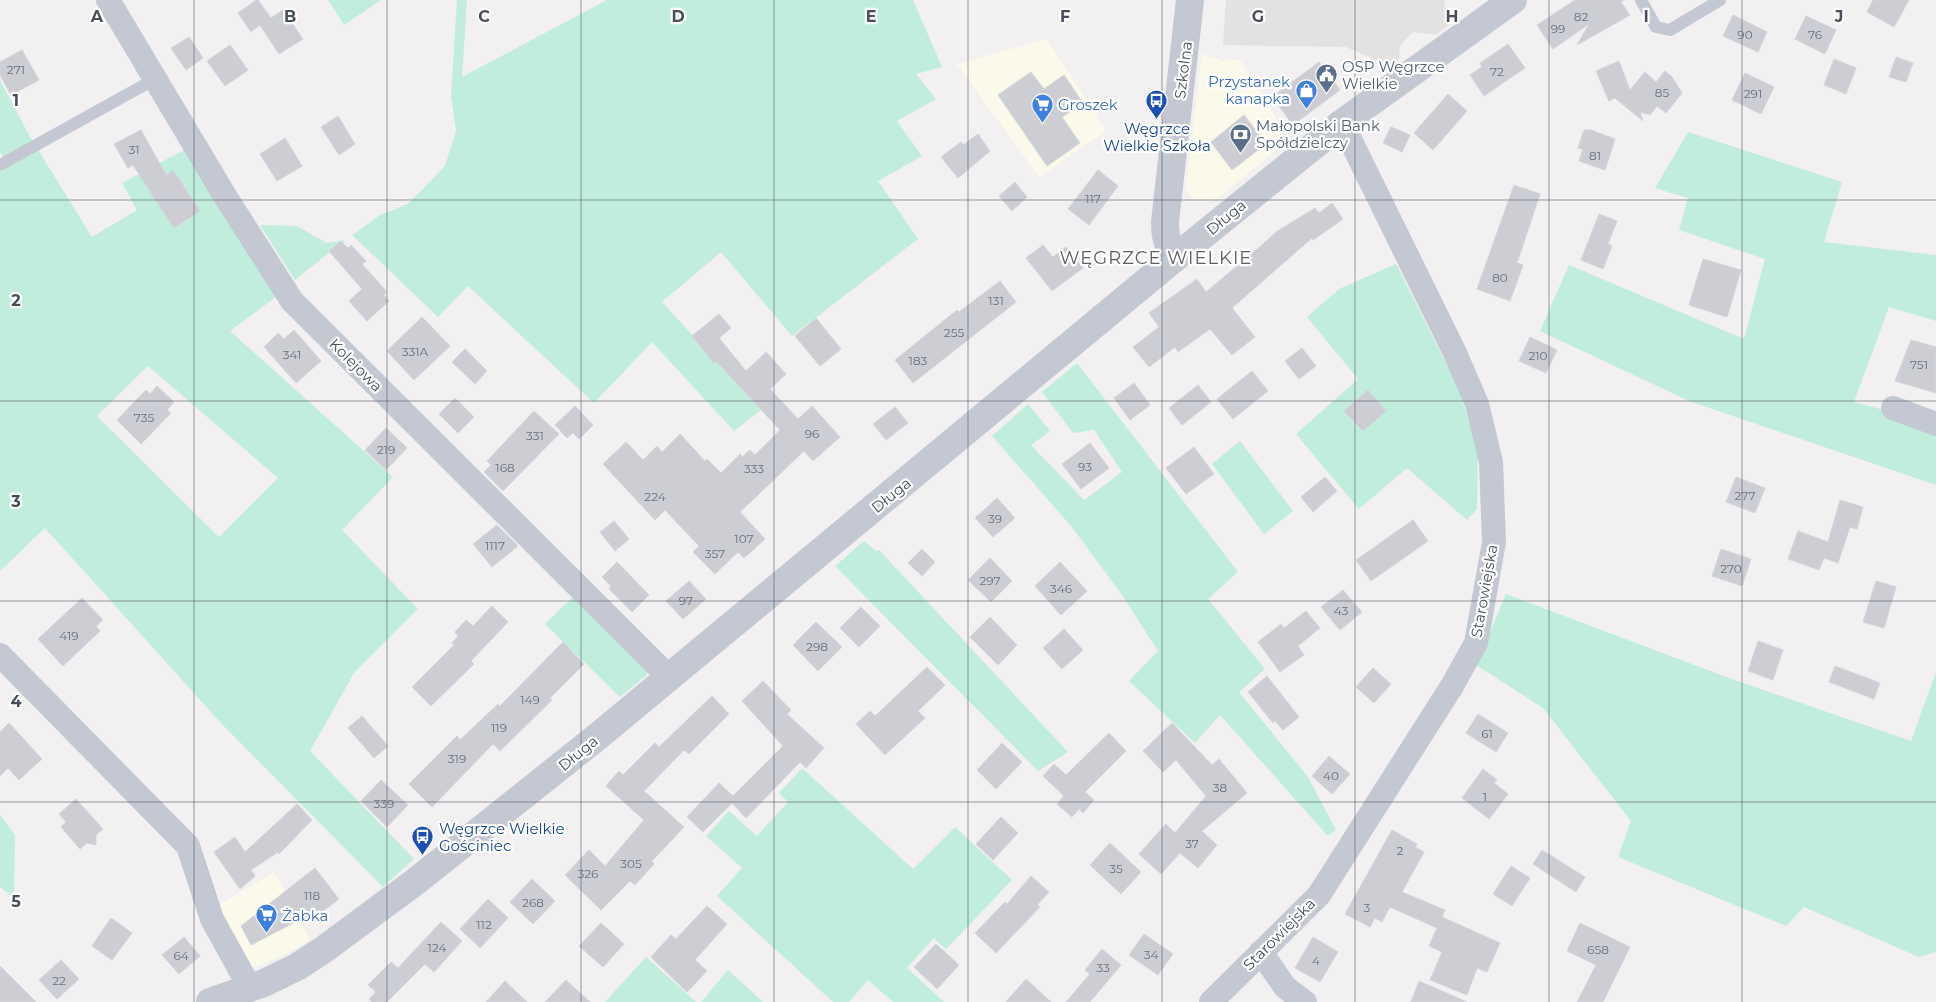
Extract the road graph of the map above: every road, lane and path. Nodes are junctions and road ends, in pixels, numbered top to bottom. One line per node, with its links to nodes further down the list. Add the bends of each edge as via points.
1 (108, 0): 6 (street, Kolejowa)
2 (1190, 0): 9 (street, Szkolna, via 1165,222 1165,238)
3 (1513, 0): 7 (street, Długa)
4 (1641, 0): 5 (lane, via 1656,27 1670,30)
5 (1720, 0)
6 (155, 79): 8 (lane); 13 (street, Kolejowa, via 224,196 292,301)
7 (1342, 123): 9 (street, Długa); 14 (street, Starowiejska, via 1477,404 1491,462 1494,542 1476,643 1452,686 1319,895)
8 (0, 165)
9 (1176, 257): 13 (street, Długa)
10 (1893, 408): 11 (street)
11 (1936, 424)
12 (0, 655): 15 (street, via 188,846 212,919)
13 (670, 678): 15 (street, Długa, via 365,920)
14 (1261, 952): 17 (street, Starowiejska); 18 (street, via 1286,987)
15 (260, 991): 16 (street, Długa)
16 (210, 1002)
17 (1211, 1002)
18 (1305, 1002)

